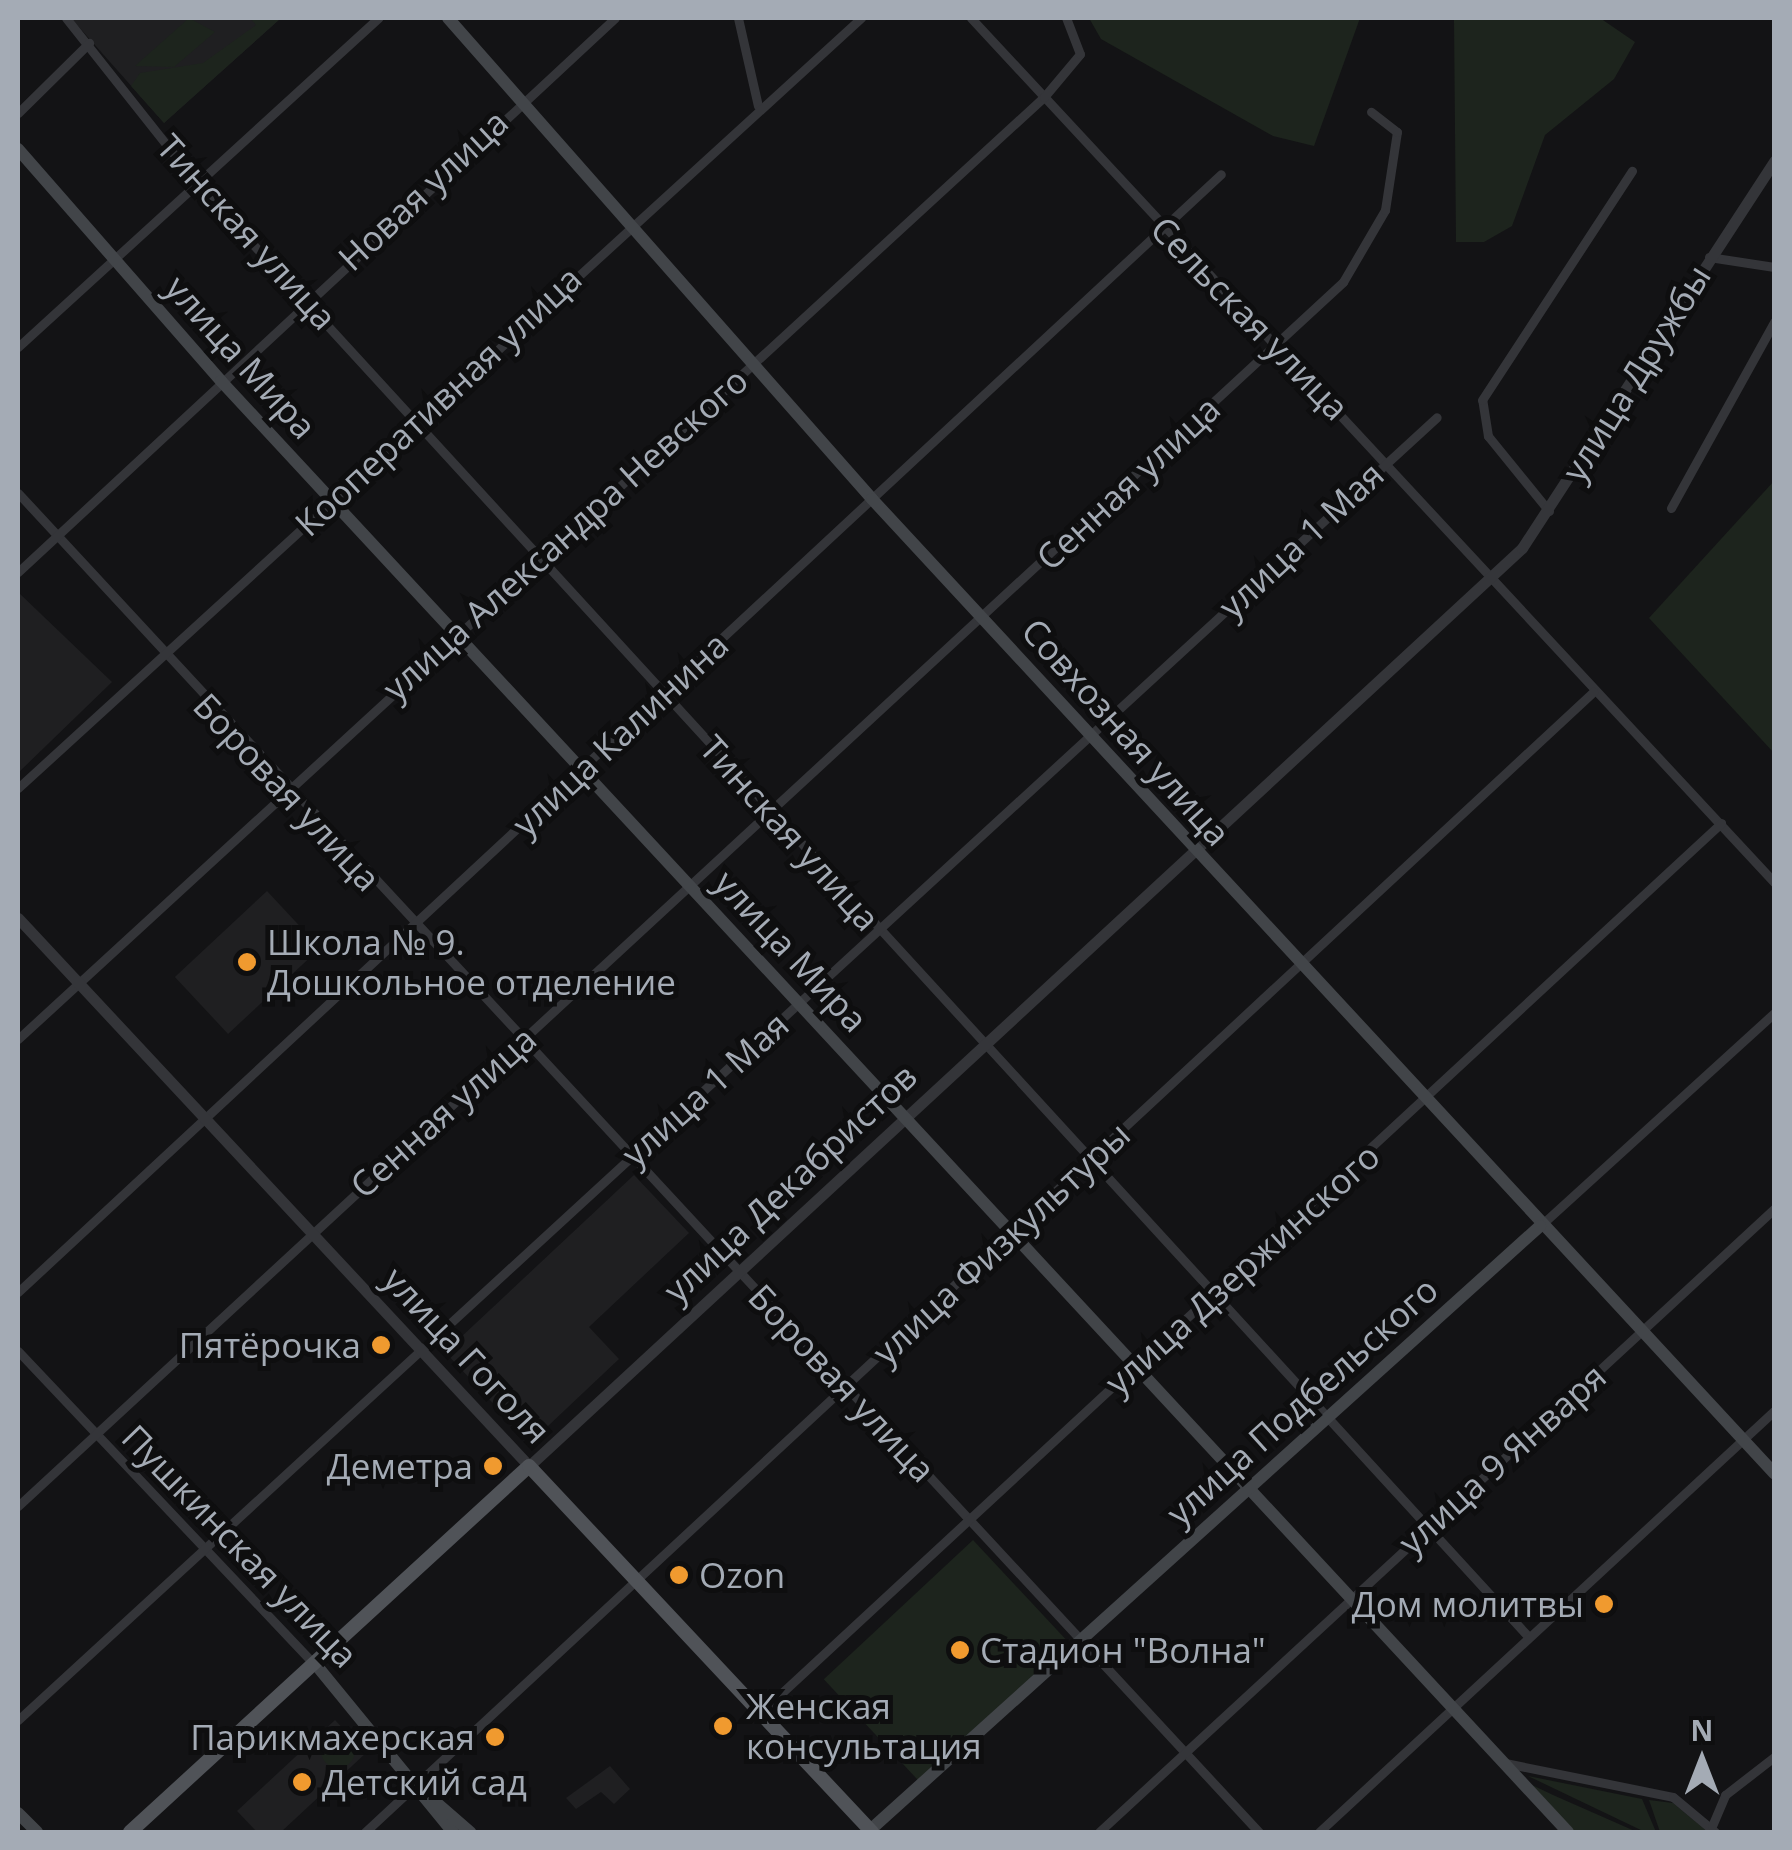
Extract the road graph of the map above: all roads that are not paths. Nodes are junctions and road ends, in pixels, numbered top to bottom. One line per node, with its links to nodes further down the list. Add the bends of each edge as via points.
1 (66, 18): 9 (street, Тинская улица)
2 (378, 18): 19 (street)
3 (448, 18): 11 (main road, Совхозная улица)
4 (615, 18): 11 (street, Новая улица)
5 (738, 18): 12 (street)
6 (861, 18): 12 (street, Кооперативная улица)
7 (972, 18): 10 (street, Сельская улица)
8 (1066, 18): 10 (street, улица Александра Невского, via 1080,54)
9 (90, 43): 14 (street); 19 (street, Тинская улица)
10 (1044, 97): 21 (street, Сельская улица); 29 (street, улица Александра Невского)
11 (520, 100): 20 (main road, Совхозная улица); 25 (street, Новая улица)
12 (758, 106): 20 (street, Кооперативная улица)
13 (1371, 112): 27 (street, Сенная улица, via 1397,132 1385,210 1344,282)
14 (18, 113)
15 (18, 148): 23 (main road, улица Мира)
16 (1774, 161): 22 (street, улица Дружбы)
17 (1632, 171): 38 (street, via 1482,400 1488,436)
18 (1221, 174): 21 (street, улица Калинина)
19 (194, 180): 23 (street); 25 (street, Тинская улица)
20 (626, 226): 29 (main road, Совхозная улица); 32 (street, Кооперативная улица)
21 (1162, 230): 27 (street, Сельская улица); 35 (street, улица Калинина)
22 (1708, 257): 24 (street); 38 (street, улица Дружбы)
23 (111, 258): 28 (street); 30 (main road, улица Мира)
24 (1774, 267)
25 (306, 299): 30 (street, Новая улица); 32 (street, Тинская улица)
26 (1774, 322): 37 (street)
27 (1276, 346): 33 (street, Сельская улица); 43 (street, Сенная улица)
28 (18, 347)
29 (750, 364): 35 (main road, Совхозная улица); 40 (street, улица Александра Невского)
30 (222, 381): 36 (main road, улица Мира); 39 (street, Новая улица)
31 (1437, 417): 33 (street, улица 1 Мая)
32 (417, 423): 36 (street, Кооперативная улица); 40 (street, Тинская улица)
33 (1387, 459): 42 (street, Сельская улица); 48 (street, улица 1 Мая)
34 (18, 493): 39 (street, Боровая улица)
35 (872, 499): 43 (main road, Совхозная улица); 46 (street, улица Калинина)
36 (333, 501): 44 (main road, улица Мира); 45 (street, Кооперативная улица)
37 (1672, 508)
38 (1550, 511): 42 (street, улица Дружбы, via 1522,548)
39 (58, 536): 41 (street, Новая улица); 45 (street, Боровая улица)
40 (537, 558): 44 (street, улица Александра Невского); 46 (street, Тинская улица)
41 (18, 572)
42 (1486, 574): 47 (street, Сельская улица); 54 (street, улица Декабристов, via 1432,635)
43 (983, 617): 48 (main road, Совхозная улица); 52 (street, Сенная улица)
44 (456, 632): 49 (main road, улица Мира); 51 (street, улица Александра Невского)
45 (160, 656): 50 (street, Кооперативная улица); 51 (street, Боровая улица)
46 (662, 692): 49 (street, улица Калинина); 52 (street, Тинская улица)
47 (1593, 692): 53 (street, Сельская улица); 60 (street, улица Физкультуры)
48 (1090, 736): 54 (main road, Совхозная улица); 59 (street, улица 1 Мая)
49 (581, 770): 56 (main road, улица Мира); 58 (street, улица Калинина)
50 (18, 788)
51 (286, 790): 58 (street, Боровая улица); 61 (street, улица Александра Невского)
52 (773, 817): 56 (street, Сенная улица); 59 (street, Тинская улица)
53 (1721, 823): 55 (street, Сельская улица); 67 (street, улица Дзержинского)
54 (1194, 852): 60 (main road, Совхозная улица); 66 (street, улица Декабристов)
55 (1774, 882)
56 (691, 890): 62 (main road, улица Мира); 65 (street, Сенная улица)
57 (18, 918): 61 (street, улица Гоголя)
58 (414, 929): 65 (street, Боровая улица); 68 (street, улица Калинина)
59 (878, 931): 62 (street, улица 1 Мая); 66 (street, Тинская улица)
60 (1299, 966): 67 (main road, Совхозная улица); 71 (street, улица Физкультуры)
61 (79, 983): 64 (street, улица Александра Невского); 68 (street, улица Гоголя)
62 (800, 1003): 69 (main road, улица Мира); 70 (street, улица 1 Мая)
63 (1774, 1013): 73 (street, улица Подбельского)
64 (18, 1039)
65 (522, 1039): 70 (street, Боровая улица); 74 (street, Сенная улица)
66 (984, 1043): 69 (street, улица Декабристов); 71 (street, Тинская улица)
67 (1427, 1104): 73 (main road, Совхозная улица); 78 (street, улица Дзержинского)
68 (205, 1118): 74 (street, улица Гоголя); 77 (street, улица Калинина)
69 (905, 1118): 75 (main road, улица Мира); 76 (street, улица Декабристов)
70 (630, 1156): 76 (street, Боровая улица); 81 (street, улица 1 Мая)
71 (1090, 1162): 75 (street, улица Физкультуры); 78 (street, Тинская улица)
72 (1774, 1209): 79 (street, улица 9 Января)
73 (1540, 1226): 79 (main road, Совхозная улица); 85 (main road, улица Подбельского)
74 (313, 1231): 81 (street, улица Гоголя); 86 (street, Сенная улица)
75 (1010, 1236): 82 (main road, улица Мира); 83 (street, улица Физкультуры)
76 (738, 1271): 83 (street, Боровая улица); 88 (street, улица Декабристов)
77 (18, 1292)
78 (1212, 1294): 82 (street, улица Дзержинского); 85 (street, Тинская улица)
79 (1638, 1336): 87 (main road, Совхозная улица); 93 (street, улица 9 Января)
80 (18, 1351): 86 (street, Пушкинская улица)
81 (422, 1351): 88 (street, улица Гоголя); 94 (street, улица 1 Мая)
82 (1132, 1365): 90 (main road, улица Мира); 92 (street, улица Дзержинского)
83 (844, 1388): 92 (street, Боровая улица); 95 (street, улица Физкультуры)
84 (1774, 1411): 87 (street)
85 (1327, 1419): 90 (main road, улица Подбельского); 93 (street, Тинская улица)
86 (93, 1436): 91 (street, Сенная улица); 94 (street, Пушкинская улица)
87 (1743, 1439): 89 (main road, Совхозная улица); 97 (street)
88 (529, 1466): 95 (main road, улица Гоголя); 99 (main road, улица Декабристов)
89 (1774, 1473)
90 (1245, 1491): 96 (main road, улица Мира); 98 (main road, улица Подбельского)
91 (18, 1506)
92 (968, 1518): 98 (street, Боровая улица); 101 (street, улица Дзержинского)
93 (1428, 1526): 96 (street, улица 9 Января); 97 (street, Тинская улица)
94 (204, 1552): 99 (street, Пушкинская улица); 102 (street, улица 1 Мая)
95 (633, 1577): 101 (main road, улица Гоголя); 106 (street, улица Физкультуры)
96 (1349, 1600): 100 (main road, улица Мира); 103 (street, улица 9 Января)
97 (1528, 1636): 100 (street)
98 (1083, 1640): 103 (street, Боровая улица); 114 (main road, улица Подбельского)
99 (317, 1666): 106 (main road, Пушкинская улица); 110 (main road, улица Декабристов)
100 (1447, 1708): 105 (main road, улица Мира); 117 (street)
101 (760, 1713): 114 (main road, улица Гоголя)
102 (18, 1720)
103 (1183, 1751): 115 (street, улица 9 Января); 116 (street, Боровая улица)
104 (1774, 1757): 108 (street, via 1725,1795)
105 (1502, 1762): 108 (street, via 1673,1797); 118 (main road, улица Мира)
106 (416, 1785): 111 (street, улица Физкультуры); 112 (main road, Пушкинская улица); 113 (main road, Пушкинская улица)
107 (18, 1813): 109 (main road)
108 (1713, 1829)
109 (36, 1832)
110 (130, 1832)
111 (364, 1832)
112 (453, 1832)
113 (470, 1832)
114 (870, 1832)
115 (1099, 1832)
116 (1259, 1832)
117 (1319, 1832)
118 (1568, 1832)

